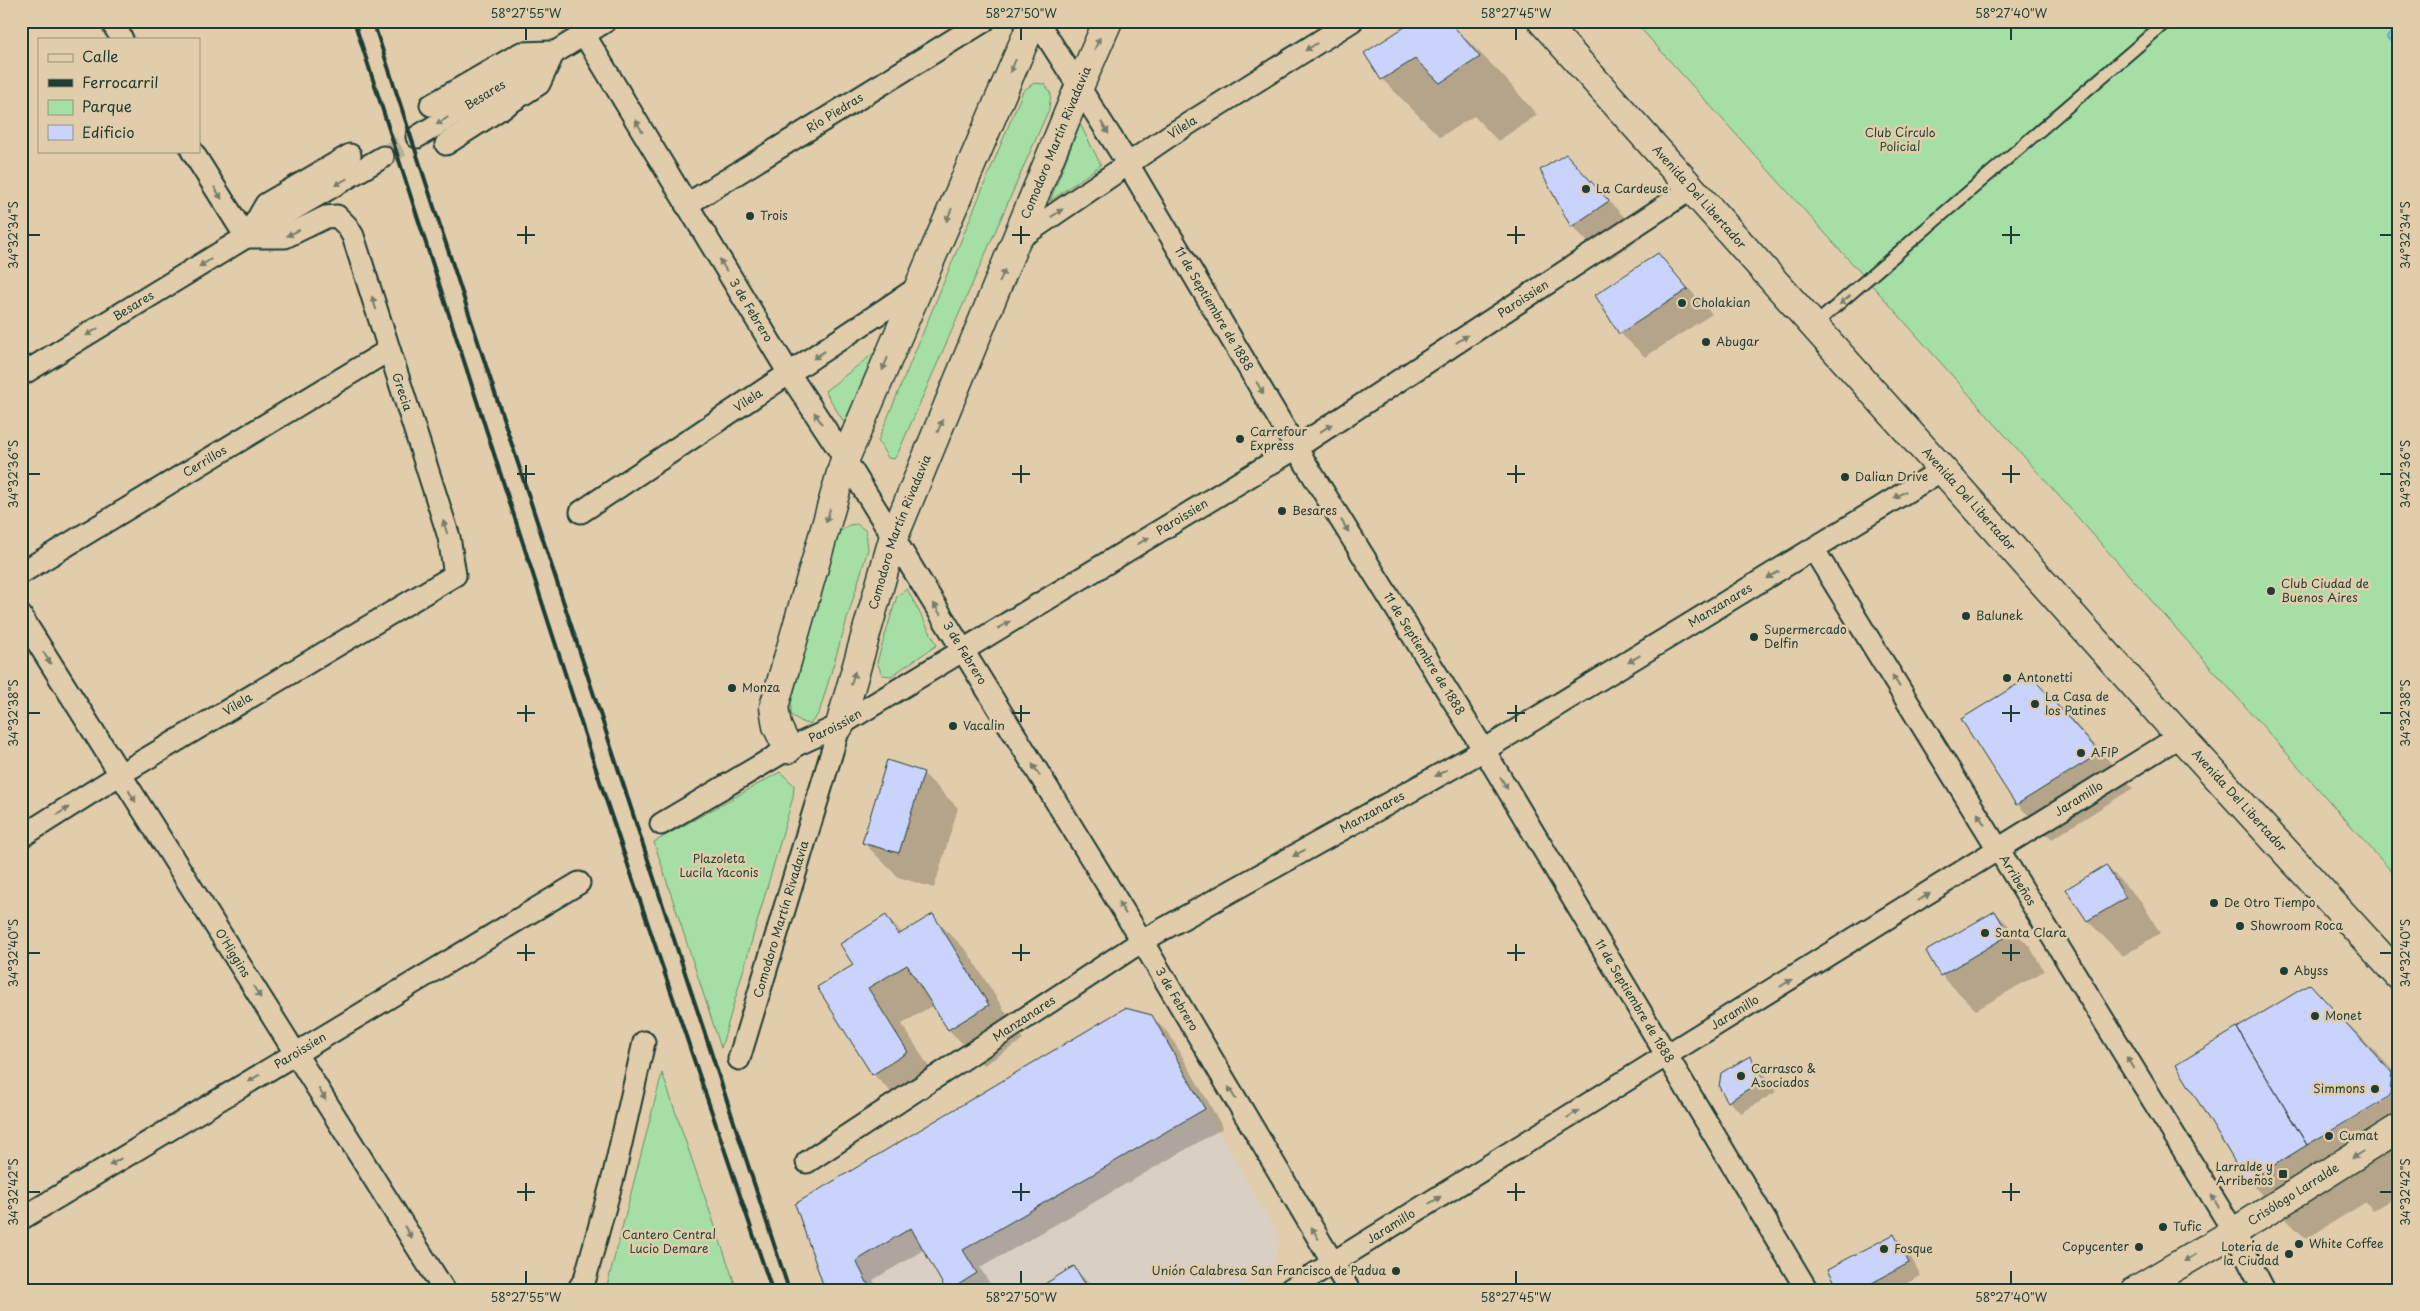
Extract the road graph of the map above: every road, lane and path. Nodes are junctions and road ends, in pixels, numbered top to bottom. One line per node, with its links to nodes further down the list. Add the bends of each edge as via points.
1 (111, 21): 11 (street)
2 (606, 21): 10 (street, Besares)
3 (984, 21): 22 (street, Río Piedras)
4 (1033, 21): 25 (street, one-way to 25)
5 (1037, 21): 13 (street, 11 de Septiembre de 1888)
6 (1108, 21): 13 (street, Comodoro Martín Rivadavia, one-way to 6)
7 (1352, 21): 20 (street, Vilela, one-way to 20)
8 (1542, 21): 21 (street, Avenida Del Libertador)
9 (2167, 21): 26 (lane, one-way to 26)
10 (580, 28): 12 (street, Besares); 22 (street, 3 de Febrero, one-way to 10)
11 (121, 38)
12 (554, 52): 14 (street, Besares, via 521,53); 15 (street, Besares, one-way to 15); 16 (street, Besares, via 539,84)
13 (1079, 87): 20 (street, 11 de Septiembre de 1888, one-way to 20); 24 (street, Comodoro Martín Rivadavia)
14 (431, 105)
15 (417, 137)
16 (446, 144)
17 (193, 152): 23 (street, one-way to 23)
18 (350, 155): 23 (street, Besares, via 266,204)
19 (383, 157): 23 (street, Besares, one-way to 23)
20 (1128, 164): 24 (street, Vilela, one-way to 20); 30 (street, 11 de Septiembre de 1888, one-way to 30)
21 (1691, 189): 26 (street, Avenida Del Libertador); 30 (street, Paroissien, one-way to 21)
22 (686, 205): 28 (street, 3 de Febrero, one-way to 22)
23 (246, 237): 27 (street, Grecia, one-way to 23, via 353,236 337,216 326,217 285,237); 29 (street, Besares, one-way to 29)
24 (1017, 240): 34 (street, Comodoro Martín Rivadavia, one-way to 24)
25 (917, 288): 28 (street, Vilela, one-way to 28); 31 (street, one-way to 31)
26 (1813, 326): 32 (street, Avenida Del Libertador)
27 (389, 350): 36 (street, Cerrillos); 37 (street, Grecia, one-way to 27, via 449,537)
28 (790, 374): 31 (street, 3 de Febrero, one-way to 28); 33 (street, Vilela)
29 (21, 375)
30 (1296, 448): 39 (street, Paroissien, one-way to 30); 43 (street, 11 de Septiembre de 1888, one-way to 43)
31 (844, 459): 34 (street, 3 de Febrero); 42 (street, one-way to 42, via 774,707 777,726)
32 (1942, 470): 35 (street, Manzanares, one-way to 35); 41 (street, Avenida Del Libertador)
33 (581, 512)
34 (893, 539): 39 (street, 3 de Febrero, one-way to 34); 40 (street, Comodoro Martín Rivadavia, one-way to 34)
35 (1814, 550): 43 (street, Manzanares, one-way to 43); 47 (street, Arribeños, one-way to 35)
36 (21, 573)
37 (455, 575): 44 (street, Vilela)
38 (21, 616): 44 (street, O'Higgins, one-way to 44)
39 (962, 651): 40 (street, Paroissien); 49 (street, 3 de Febrero, one-way to 39)
40 (840, 725): 42 (street, Paroissien); 54 (street, Comodoro Martín Rivadavia)
41 (2180, 736): 47 (street, Jaramillo); 50 (street, Avenida Del Libertador)
42 (788, 749): 45 (street, Paroissien)
43 (1484, 750): 49 (street, Manzanares, one-way to 49); 53 (street, 11 de Septiembre de 1888, one-way to 53)
44 (119, 776): 46 (street, Vilela, one-way to 44); 52 (street, O'Higgins, one-way to 52)
45 (661, 824)
46 (21, 837)
47 (2000, 850): 53 (street, Jaramillo, one-way to 47); 58 (street, Arribeños, one-way to 47)
48 (579, 883): 52 (street, Paroissien)
49 (1142, 941): 56 (street, Manzanares); 59 (street, 3 de Febrero, one-way to 49)
50 (2399, 976)
51 (644, 1042): 61 (street, via 614,1174 585,1279)
52 (296, 1053): 57 (street, Paroissien, one-way to 57); 60 (street, O'Higgins, one-way to 60)
53 (1666, 1057): 59 (street, Jaramillo, one-way to 53); 64 (street, 11 de Septiembre de 1888)
54 (739, 1059)
55 (2399, 1128): 58 (street, Crisólogo Larralde, one-way to 58)
56 (807, 1162)
57 (21, 1219)
58 (2234, 1232): 65 (street, Crisólogo Larralde, one-way to 65); 66 (street, Arribeños)
59 (1332, 1263): 62 (street, Jaramillo); 63 (street, 3 de Febrero)
60 (444, 1290)
61 (578, 1290)
62 (1289, 1290)
63 (1348, 1290)
64 (1807, 1290)
65 (2136, 1290)
66 (2264, 1290)

